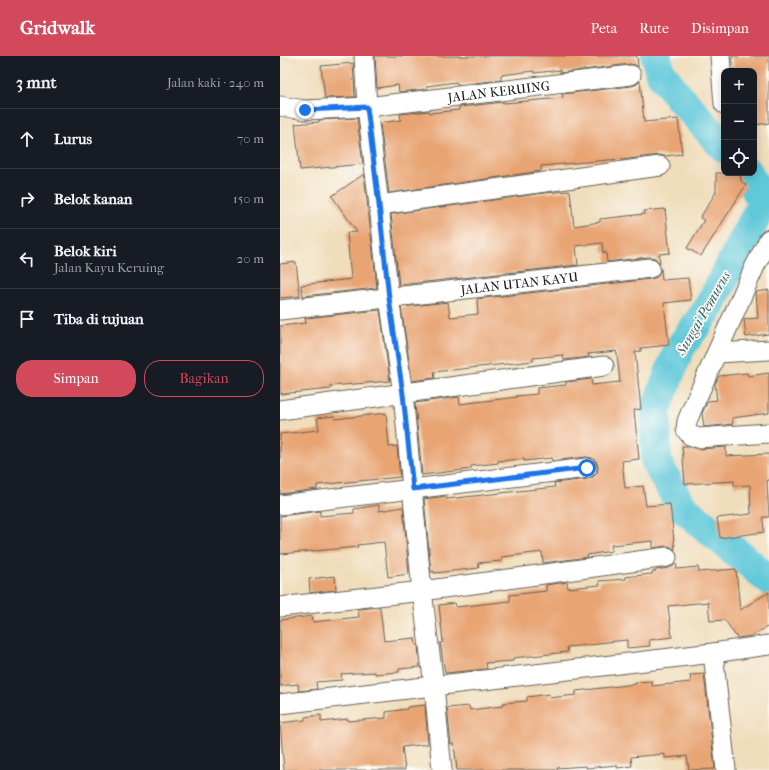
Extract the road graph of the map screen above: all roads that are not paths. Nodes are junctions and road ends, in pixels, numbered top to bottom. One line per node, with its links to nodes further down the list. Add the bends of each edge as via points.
1 (364, 56): 6 (street)
2 (720, 56): 3 (street)
3 (721, 68)
4 (631, 75): 6 (street, JALAN KERUING)
5 (280, 106): 6 (street, JALAN KERUING, via 305,110)
6 (367, 107): 8 (street)
7 (660, 166): 8 (street)
8 (379, 205): 12 (street)
9 (769, 239): 10 (street)
10 (762, 266): 15 (street)
11 (650, 268): 12 (street, JALAN UTAN KAYU)
12 (389, 298): 13 (street, JALAN UTAN KAYU); 17 (street)
13 (280, 310)
14 (769, 350): 15 (street)
15 (717, 353): 19 (street, via 695,402 686,430 698,438)
16 (604, 366): 17 (street)
17 (403, 394): 18 (street); 21 (street)
18 (280, 410)
19 (769, 433)
20 (587, 468): 21 (street)
21 (413, 489): 22 (street); 24 (street)
22 (280, 505)
23 (667, 557): 24 (street)
24 (422, 591): 25 (street); 28 (street)
25 (280, 607)
26 (769, 645): 27 (street)
27 (713, 653): 28 (street); 31 (street)
28 (434, 686): 29 (street); 30 (street)
29 (280, 704)
30 (442, 770)
31 (726, 770)

